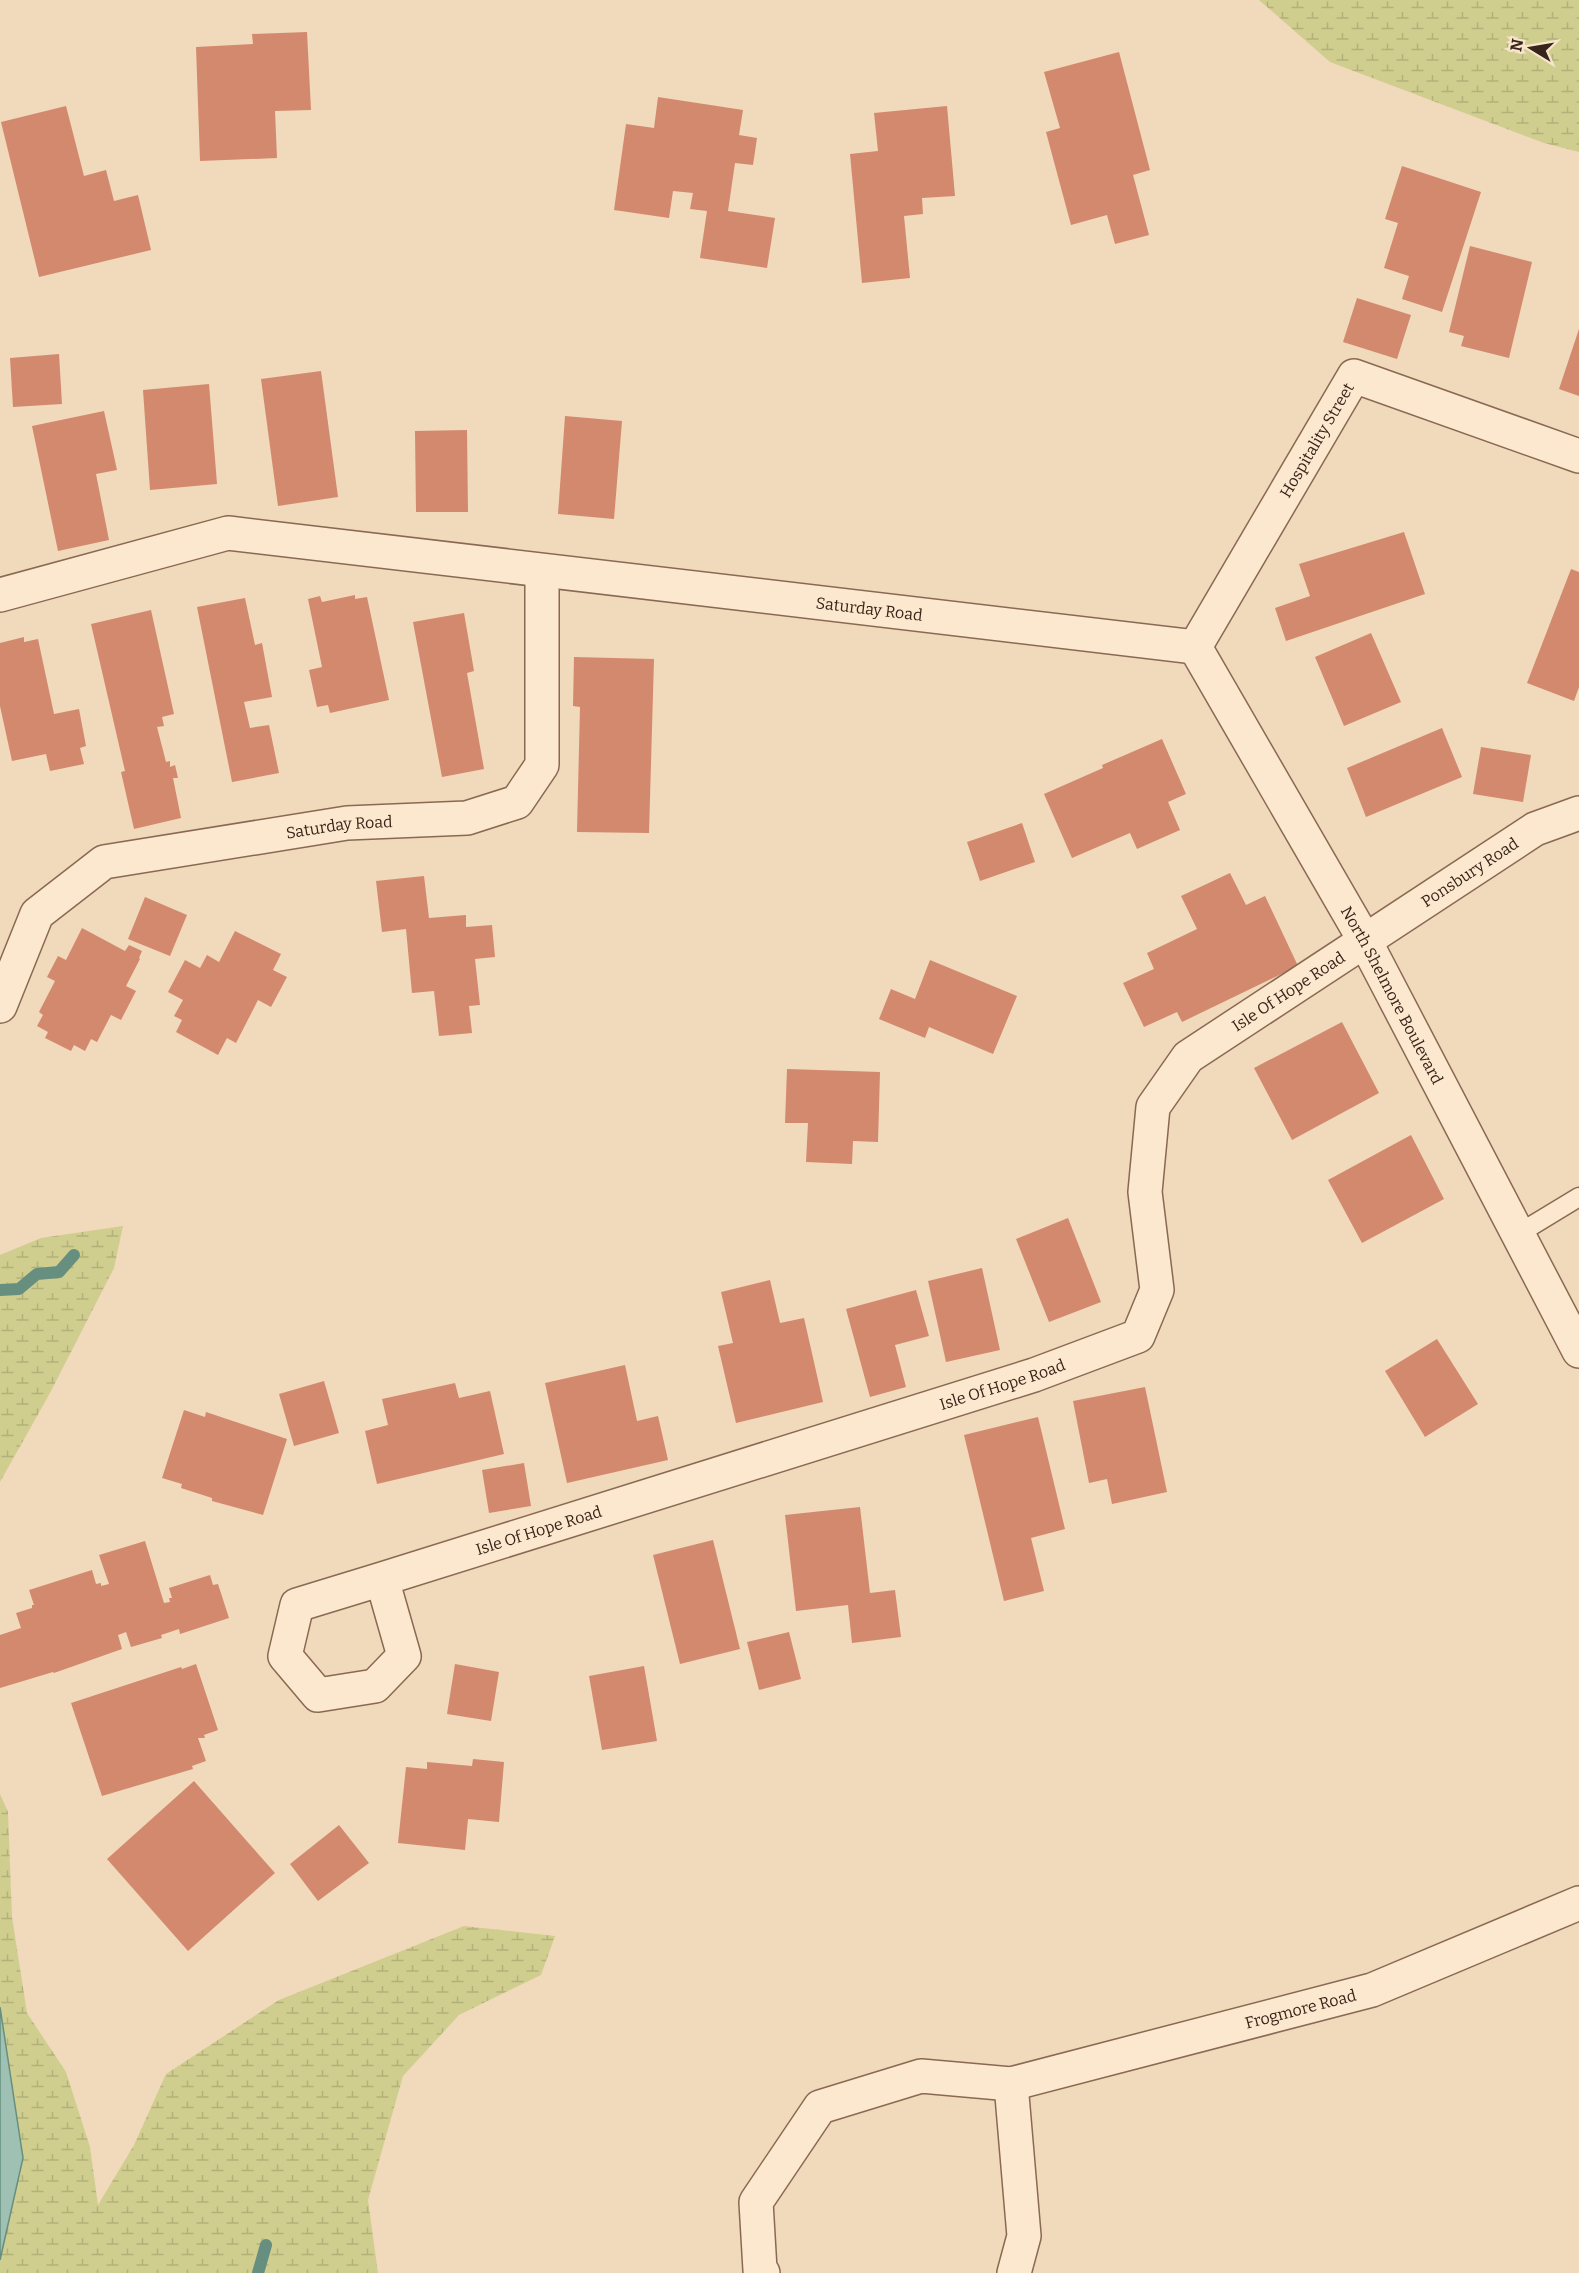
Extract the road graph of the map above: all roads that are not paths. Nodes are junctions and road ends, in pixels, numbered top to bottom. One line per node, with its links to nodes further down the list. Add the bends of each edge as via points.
1 (1579, 456): 4 (street, Hospitality Street, via 1354,376)
2 (542, 571): 3 (street, Saturday Road, via 228,533); 4 (street, Saturday Road); 7 (street, Saturday Road, via 542,765 517,802 467,818 347,823 104,862 37,914)
3 (0, 595)
4 (1195, 647): 6 (street, North Shelmore Boulevard)
5 (1579, 813): 6 (street, Ponsbury Road, via 1535,829)
6 (1365, 940): 9 (street, North Shelmore Boulevard); 11 (street, Isle Of Hope Road, via 1188,1057 1153,1107 1145,1192 1157,1290 1138,1336 1034,1375)
7 (0, 1006)
8 (1579, 1197): 9 (lane)
9 (1518, 1234): 10 (street, North Shelmore Boulevard)
10 (1579, 1351)
11 (382, 1579)
12 (1579, 1903): 13 (street, Frogmore Road, via 1372,1990)
13 (1011, 2084): 14 (street, Frogmore Road, via 921,2076 820,2107 756,2202); 15 (street, via 1024,2236)
14 (763, 2273)
15 (1014, 2273)

